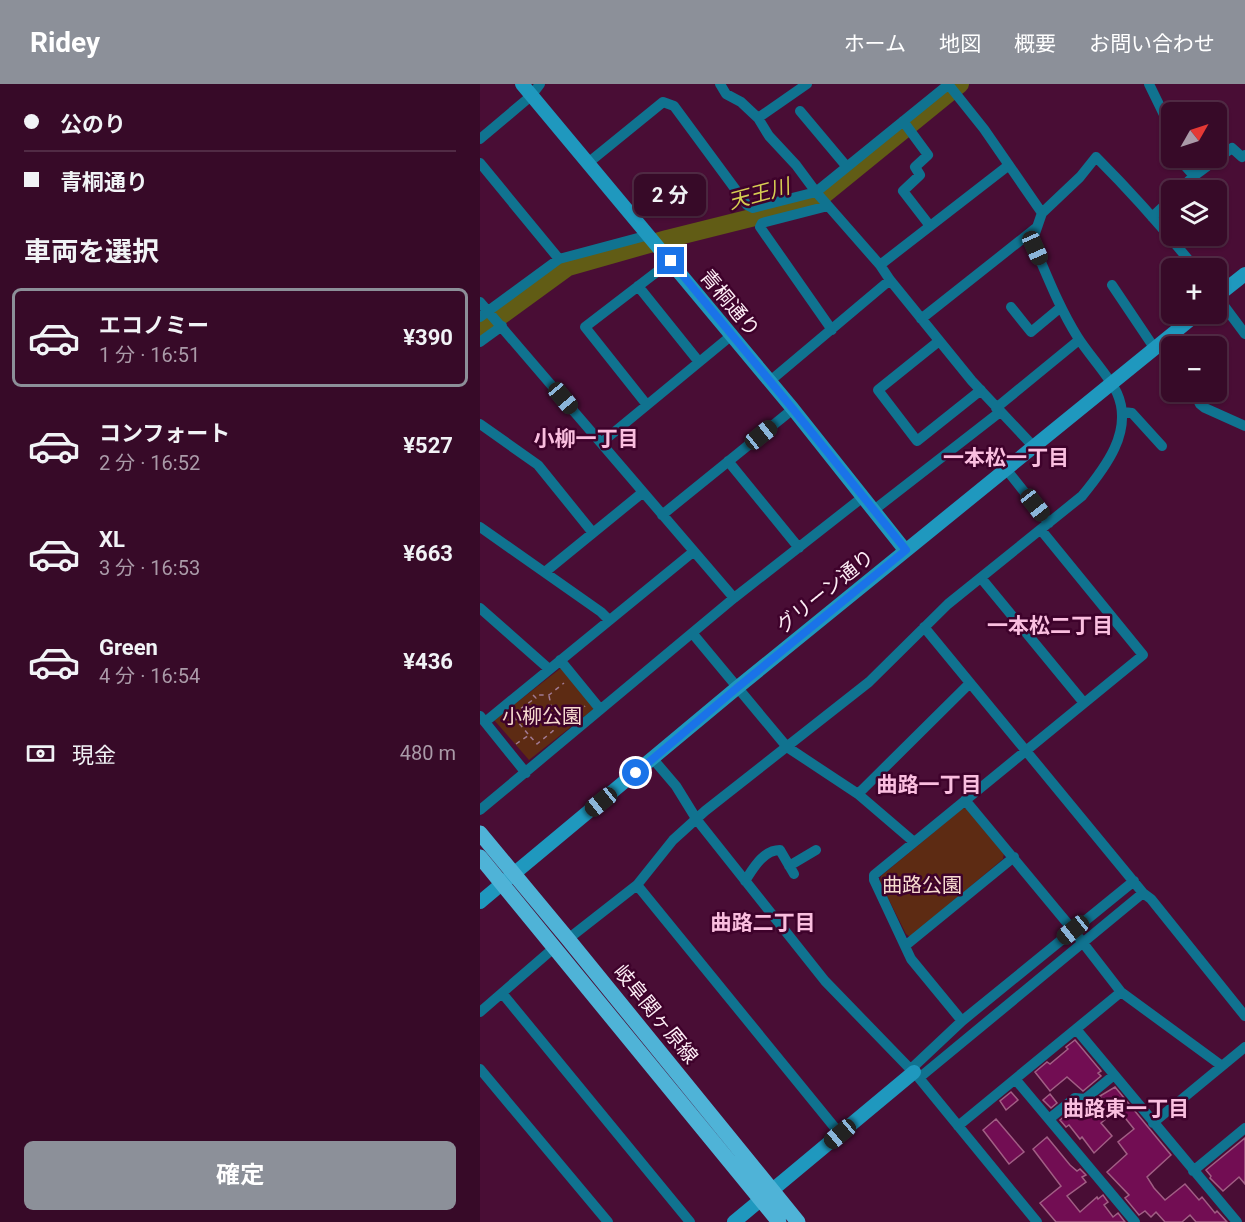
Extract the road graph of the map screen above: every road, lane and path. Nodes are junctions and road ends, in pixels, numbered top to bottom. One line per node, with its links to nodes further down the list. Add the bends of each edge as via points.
1 (522, 84): 7 (street, 青桐通り)
2 (540, 84): 7 (street)
3 (720, 84): 10 (street, via 726,94)
4 (807, 84): 10 (street)
5 (949, 84): 11 (street); 16 (street)
6 (1149, 84): 8 (street)
7 (531, 96): 12 (street); 15 (street, 青桐通り)
8 (1161, 109)
9 (800, 111): 17 (street)
10 (758, 118): 21 (street)
11 (903, 121): 17 (street); 26 (street, via 928,155 915,167 920,175 903,191)
12 (480, 139)
13 (1245, 155): 19 (street, via 1242,157 1232,148)
14 (480, 163): 30 (street)
15 (588, 164): 21 (street, via 663,102 674,106 747,205 753,208); 28 (street, 青桐通り)
16 (1009, 165): 24 (street); 26 (street)
17 (847, 166): 21 (street)
18 (1187, 168): 19 (street)
19 (1194, 176): 20 (street)
20 (1190, 180)
21 (816, 192): 22 (street)
22 (828, 206): 32 (street); 46 (street, via 762,223 760,227)
23 (1161, 208): 25 (street)
24 (1042, 213): 25 (street, via 1096,157); 27 (street)
25 (1152, 217): 29 (street)
26 (930, 226): 32 (street)
27 (1039, 227): 40 (street, via 1033,239 1035,248); 43 (street)
28 (649, 235): 30 (street); 31 (street, 青桐通り)
29 (1187, 258)
30 (560, 259): 42 (street)
31 (671, 261): 36 (street); 48 (street, 青桐通り)
32 (880, 265): 34 (street)
33 (1245, 274): 37 (street)
34 (890, 280): 43 (street); 46 (street)
35 (1112, 285): 52 (street)
36 (638, 286): 54 (street); 59 (street, via 585,327)
37 (1227, 288)
38 (480, 302): 42 (street)
39 (1011, 307): 40 (street, via 1031,332)
40 (1061, 307): 49 (street)
41 (1227, 310): 47 (street)
42 (484, 314): 45 (street)
43 (921, 320): 50 (street)
44 (1185, 324): 52 (street, グリーン通り)
45 (502, 326): 51 (street); 65 (street)
46 (832, 330): 55 (street)
47 (1245, 334)
48 (732, 335): 54 (street); 55 (street, 青桐通り)
49 (1079, 340): 56 (street); 61 (street)
50 (939, 341): 57 (street); 57 (street, via 878,390 917,441)
51 (480, 342)
52 (1157, 347): 53 (street); 56 (street, グリーン通り)
53 (1161, 351)
54 (699, 363): 59 (street)
55 (770, 381): 60 (street, 青桐通り)
56 (1111, 384): 62 (street); 67 (street, グリーン通り)
57 (981, 390): 61 (street)
58 (1199, 402): 64 (street)
59 (647, 405): 65 (street)
60 (793, 409): 68 (street); 71 (street, 青桐通り)
61 (998, 410): 67 (street); 72 (street)
62 (1122, 412): 66 (street, via 1132,412); 74 (street, via 1119,439 1098,475 1082,496)
63 (480, 424): 76 (street, via 538,465)
64 (1245, 426)
65 (601, 443): 70 (street)
66 (1162, 446)
67 (1034, 447): 69 (street, グリーン通り)
68 (728, 461): 73 (street); 77 (street)
69 (1006, 469): 74 (street); 78 (street, グリーン通り)
70 (642, 492): 73 (street); 76 (street)
71 (863, 497): 72 (street, 青桐通り); 77 (street)
72 (874, 510): 78 (street, 青桐通り)
73 (662, 515): 79 (street)
74 (1045, 526): 81 (street); 96 (street, via 1143,655)
75 (480, 527): 80 (street)
76 (593, 533): 80 (street)
77 (799, 548): 82 (street)
78 (906, 550): 92 (street, グリーン通り)
79 (693, 552): 82 (street); 84 (street)
80 (545, 572): 84 (street)
81 (981, 578): 85 (street); 96 (street)
82 (734, 598): 86 (street)
83 (480, 608): 88 (street)
84 (609, 620): 87 (street)
85 (924, 627): 90 (street); 101 (street, via 869,682)
86 (693, 634): 92 (street); 97 (street)
87 (560, 660): 88 (street); 97 (street)
88 (549, 669): 91 (street)
89 (569, 679): 93 (path)
90 (970, 683): 103 (street); 106 (street)
91 (528, 687): 94 (path); 99 (street)
92 (738, 687): 101 (street); 104 (street, グリーン通り)
93 (549, 695): 94 (path); 98 (path)
94 (536, 698): 100 (path, via 512,715)
95 (590, 701): 98 (path, via 565,719)
96 (1084, 703): 103 (street)
97 (600, 709): 105 (street)
98 (553, 715): 100 (path, via 553,731 537,744)
99 (482, 719): 102 (street)
100 (529, 735): 102 (path)
101 (787, 747): 106 (street); 109 (street)
102 (508, 750): 105 (street)
103 (1026, 750): 107 (street); 117 (street)
104 (653, 759): 109 (street); 115 (street, グリーン通り)
105 (526, 773): 108 (street)
106 (858, 794): 111 (street)
107 (965, 800): 111 (street); 114 (street)
108 (480, 810)
109 (697, 820): 116 (street); 118 (street, via 673,840)
110 (480, 833): 115 (main road, 岐阜関ヶ原線)
111 (914, 842): 124 (street, via 874,875)
112 (816, 850): 116 (street, via 791,870 780,850 774,850 758,861)
113 (480, 857): 115 (main road, 岐阜関ヶ原線)
114 (1014, 857): 121 (street); 124 (street)
115 (508, 879): 120 (street, グリーン通り); 122 (main road, 岐阜関ヶ原線)
116 (745, 881): 134 (street, via 830,987)
117 (1134, 881): 119 (street); 121 (street)
118 (637, 885): 122 (street); 141 (street)
119 (1143, 893): 123 (street); 128 (street)
120 (480, 902)
121 (1073, 930): 123 (street); 129 (street)
122 (562, 943): 126 (street); 143 (main road, 岐阜関ヶ原線)
123 (1083, 943): 125 (street); 134 (street)
124 (905, 946): 129 (street, via 911,959)
125 (1121, 992): 130 (street); 132 (street)
126 (502, 993): 127 (street); 146 (street)
127 (480, 1012)
128 (1245, 1016)
129 (962, 1021): 134 (street)
130 (1076, 1029): 135 (street); 136 (street)
131 (1245, 1047): 132 (street)
132 (1222, 1066): 138 (street)
133 (480, 1069): 145 (street)
134 (914, 1073): 139 (street); 141 (street)
135 (1114, 1075): 137 (street, via 1085,1100 1075,1098); 138 (street)
136 (1016, 1080): 137 (street); 139 (street)
137 (1049, 1119): 151 (street)
138 (1153, 1123): 142 (street)
139 (958, 1126): 150 (street)
140 (1245, 1128): 142 (street)
141 (840, 1134): 143 (street)
142 (1193, 1171): 152 (street)
143 (767, 1195): 147 (street); 148 (main road, 岐阜関ヶ原線); 149 (main road, 岐阜関ヶ原線)
144 (1245, 1215): 152 (street)
145 (609, 1222)
146 (690, 1222)
147 (734, 1222)
148 (780, 1222)
149 (798, 1222)
150 (1037, 1222)
151 (1135, 1222)
152 (1239, 1222)

